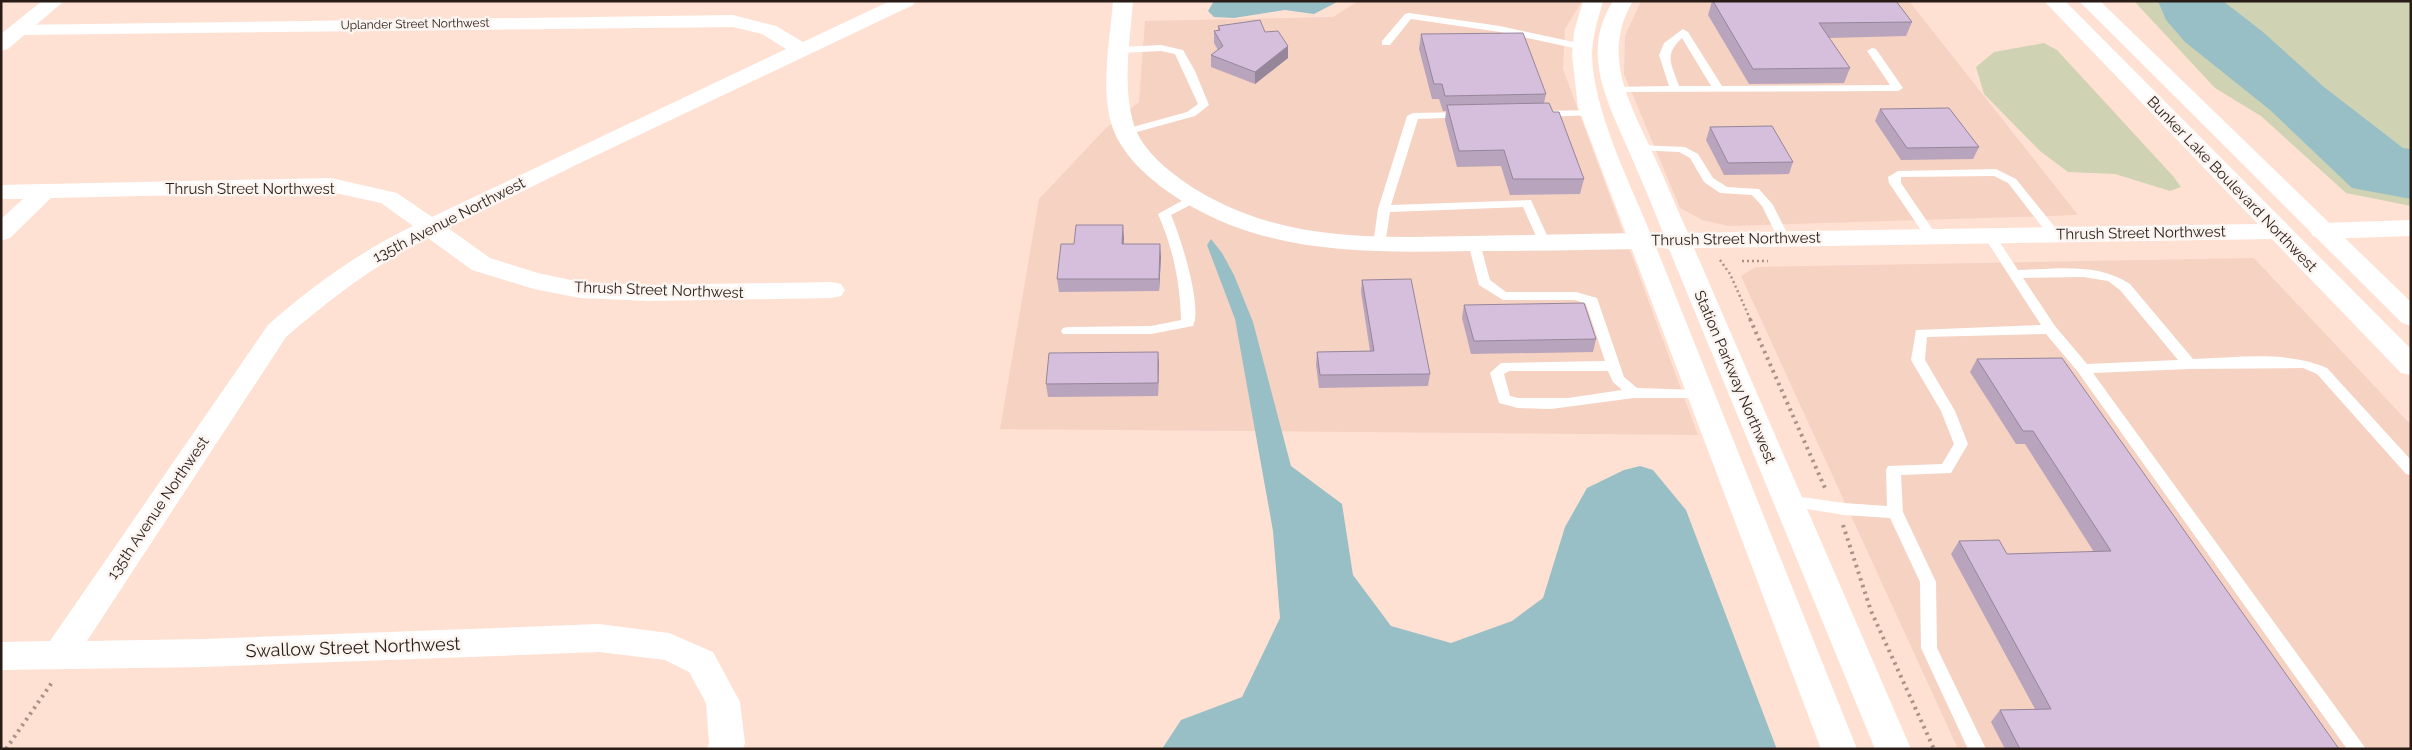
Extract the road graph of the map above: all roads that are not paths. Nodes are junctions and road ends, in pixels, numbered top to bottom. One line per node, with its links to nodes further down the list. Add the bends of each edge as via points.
1 (54, 1): 8 (street)
2 (906, 1): 12 (street, 135th Avenue Northwest)
3 (1123, 1): 13 (street, Thrush Street Northwest)
4 (1594, 1): 11 (street, via 1584,32)
5 (1624, 1): 17 (street, Station Parkway Northwest, via 1608,34 1609,68)
6 (2054, 1): 30 (street, Bunker Lake Boulevard Northwest)
7 (2089, 1): 31 (street, Bunker Lake Boulevard Northwest)
8 (20, 29): 10 (street); 12 (street, Uplander Street Northwest, via 733,21 769,30)
9 (1386, 43): 11 (lane, via 1409,16 1500,29)
10 (1, 45)
11 (1583, 47): 15 (street)
12 (802, 50): 28 (street, 135th Avenue Northwest)
13 (1120, 50): 22 (street, Thrush Street Northwest, via 1118,108); 22 (lane, via 1161,48 1179,52 1190,67 1204,105 1191,114)
14 (1872, 51): 16 (lane, via 1898,88)
15 (1587, 89): 17 (street); 20 (street)
16 (1718, 89): 18 (lane); 18 (lane, via 1683,32 1668,45 1664,55)
17 (1614, 90): 18 (lane); 23 (street, Station Parkway Northwest)
18 (1675, 90)
19 (1531, 114): 20 (lane)
20 (1592, 114): 38 (street)
21 (1472, 115): 27 (lane, via 1413,116)
22 (1126, 132): 26 (street, Thrush Street Northwest, via 1152,169)
23 (1640, 148): 36 (lane, via 1681,149 1694,156 1708,180 1724,190 1755,192 1767,205); 37 (street, Station Parkway Northwest)
24 (1, 192): 25 (street, Thrush Street Northwest)
25 (44, 192): 28 (street, Thrush Street Northwest, via 331,185 389,198); 32 (street)
26 (1197, 201): 41 (street, Thrush Street Northwest, via 1262,228 1318,240); 46 (lane, via 1164,214 1176,240 1187,288 1188,323 1151,330)
27 (1384, 209): 39 (lane, via 1527,203); 41 (lane)
28 (430, 227): 43 (street, Thrush Street Northwest, via 481,264 534,281 580,290 649,293); 56 (street, 135th Avenue Northwest, via 386,249 316,297 277,331)
29 (2411, 228): 31 (street)
30 (2278, 231): 33 (street, Thrush Street Northwest); 49 (street, Bunker Lake Boulevard Northwest)
31 (2322, 231): 44 (street, Bunker Lake Boulevard Northwest)
32 (1, 233)
33 (2054, 234): 34 (lane, via 2012,181 1996,172 1898,174 1894,177 1895,183); 35 (street, Thrush Street Northwest)
34 (1931, 236): 35 (street, Thrush Street Northwest); 36 (street, Thrush Street Northwest)
35 (1989, 236): 42 (lane)
36 (1784, 239): 37 (street, Thrush Street Northwest)
37 (1677, 240): 38 (street, Thrush Street Northwest); 54 (street, Station Parkway Northwest)
38 (1640, 241): 39 (street, Thrush Street Northwest); 52 (street)
39 (1544, 242): 40 (street, Thrush Street Northwest)
40 (1474, 243): 41 (street, Thrush Street Northwest); 48 (lane, via 1484,282 1503,296 1576,296 1592,301)
41 (1379, 245)
42 (2013, 274): 45 (lane); 47 (lane, via 2083,273 2112,278 2125,287)
43 (832, 290)
44 (2411, 317)
45 (2050, 329): 50 (lane); 55 (lane, via 1921,333 1918,360 1948,412 1961,444 1946,469 1893,470)
46 (1068, 332)
47 (2189, 364): 50 (lane); 53 (lane, via 2294,362 2314,368 2322,372)
48 (1614, 366): 51 (lane, via 1618,379); 51 (lane, via 1506,366 1497,373 1504,399 1516,403 1572,403)
49 (2411, 366)
50 (2083, 369): 62 (lane)
51 (1634, 393): 52 (lane)
52 (1700, 395): 59 (street)
53 (2411, 470)
54 (1788, 501): 55 (lane); 60 (street, Station Parkway Northwest)
55 (1895, 512): 61 (lane, via 1928,582 1928,648)
56 (59, 655): 57 (street, Swallow Street Northwest); 58 (street, Swallow Street Northwest, via 204,653 599,638 668,647 701,662 723,702)
57 (1, 656)
58 (726, 749)
59 (1839, 749)
60 (1893, 749)
61 (1977, 749)
62 (2357, 749)

